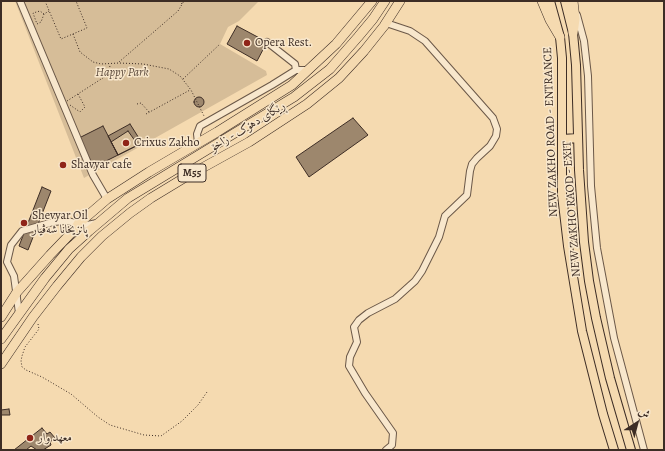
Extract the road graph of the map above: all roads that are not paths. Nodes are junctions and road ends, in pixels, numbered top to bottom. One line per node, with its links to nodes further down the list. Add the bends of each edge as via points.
1 (20, 1): 20 (street, via 93,175)
2 (372, 1): 13 (highway)
3 (385, 1): 14 (highway, ڕێگای دهۆک - زاخۆ / M55)
4 (400, 1): 9 (highway, ڕێگای دهۆک - زاخۆ / M55)
5 (542, 1): 11 (highway)
6 (550, 1): 11 (main road, NEW ZAKHO ROAD - ENTRANCE)
7 (565, 1): 10 (main road, NEW ZAKHO RAOD - EXIT)
8 (574, 5): 10 (highway); 31 (street, via 582,33 588,76 591,186 597,248 614,338)
9 (386, 23): 27 (highway, ڕێگای دهۆک - زاخۆ / M55, via 339,78 307,104 250,142 177,182 130,213 102,236 81,257 33,317); 28 (street, via 410,31 425,41 493,118 497,129 490,146 472,164 467,195 445,216 439,237 422,270 395,299 368,313 354,328 357,342 350,357 350,366 393,433 392,445)
10 (573, 33): 18 (main road, NEW ZAKHO RAOD - EXIT)
11 (560, 37): 17 (main road, NEW ZAKHO ROAD - ENTRANCE, via 563,70)
12 (267, 42): 15 (street, via 295,64)
13 (336, 44): 14 (highway); 16 (highway)
14 (344, 52): 21 (highway, ڕێگای دهۆک - زاخۆ / M55, via 330,68 294,97 128,198)
15 (296, 70): 16 (street); 19 (street, via 200,126 196,134)
16 (309, 70): 19 (highway, via 292,85)
17 (562, 138): 18 (main road); 29 (main road, NEW ZAKHO ROAD - ENTRANCE, via 562,195 574,286 582,331)
18 (578, 138): 30 (main road, NEW ZAKHO RAOD - EXIT, via 583,228 592,299)
19 (198, 143): 20 (highway)
20 (107, 199): 22 (highway)
21 (99, 222): 22 (street); 24 (highway, ڕێگای دهۆک - زاخۆ / M55, via 69,249)
22 (78, 224): 23 (highway); 23 (street, via 66,221 53,222 22,232 11,245 7,262 14,276)
23 (17, 292): 24 (street); 25 (highway)
24 (19, 313): 26 (highway, ڕێگای دهۆک - زاخۆ / M55)
25 (1, 317)
26 (1, 339)
27 (1, 364)
28 (387, 450)
29 (614, 450)
30 (630, 450)
31 (644, 450)

